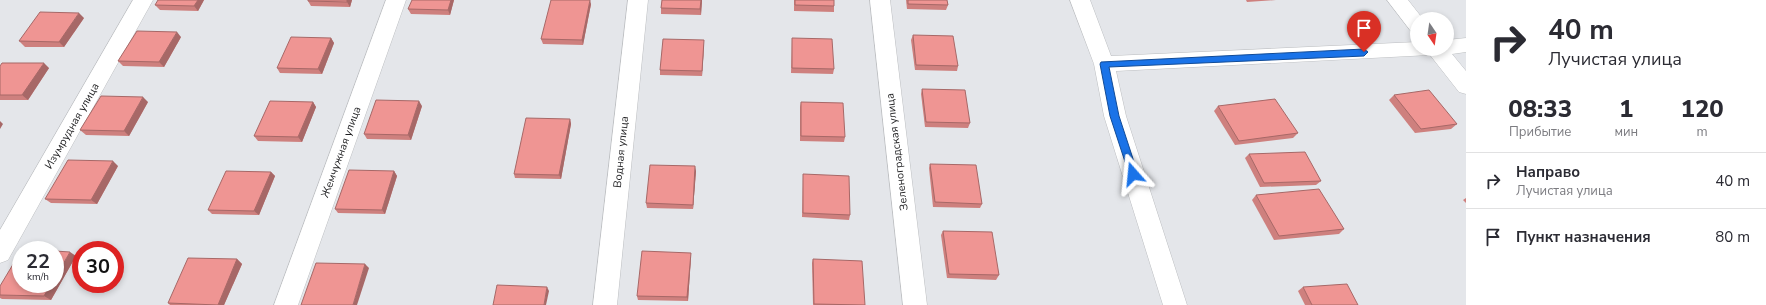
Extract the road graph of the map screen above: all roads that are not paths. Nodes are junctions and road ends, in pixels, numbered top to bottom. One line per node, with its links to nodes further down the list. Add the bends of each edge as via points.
1 (143, 0): 14 (street, Изумрудная улица)
2 (396, 0): 15 (street, Жемчужная улица)
3 (638, 0): 16 (street, Водная улица)
4 (880, 0): 17 (street, Зеленоградская улица)
5 (1080, 0): 12 (street)
6 (1397, 0): 7 (street)
7 (1410, 16)
8 (1466, 45): 9 (street)
9 (1454, 46)
10 (1410, 50): 12 (street)
11 (1442, 56): 13 (street)
12 (1104, 64): 18 (street, via 1115,116)
13 (1466, 86)
14 (0, 252)
15 (286, 305)
16 (605, 305)
17 (915, 305)
18 (1175, 305)

